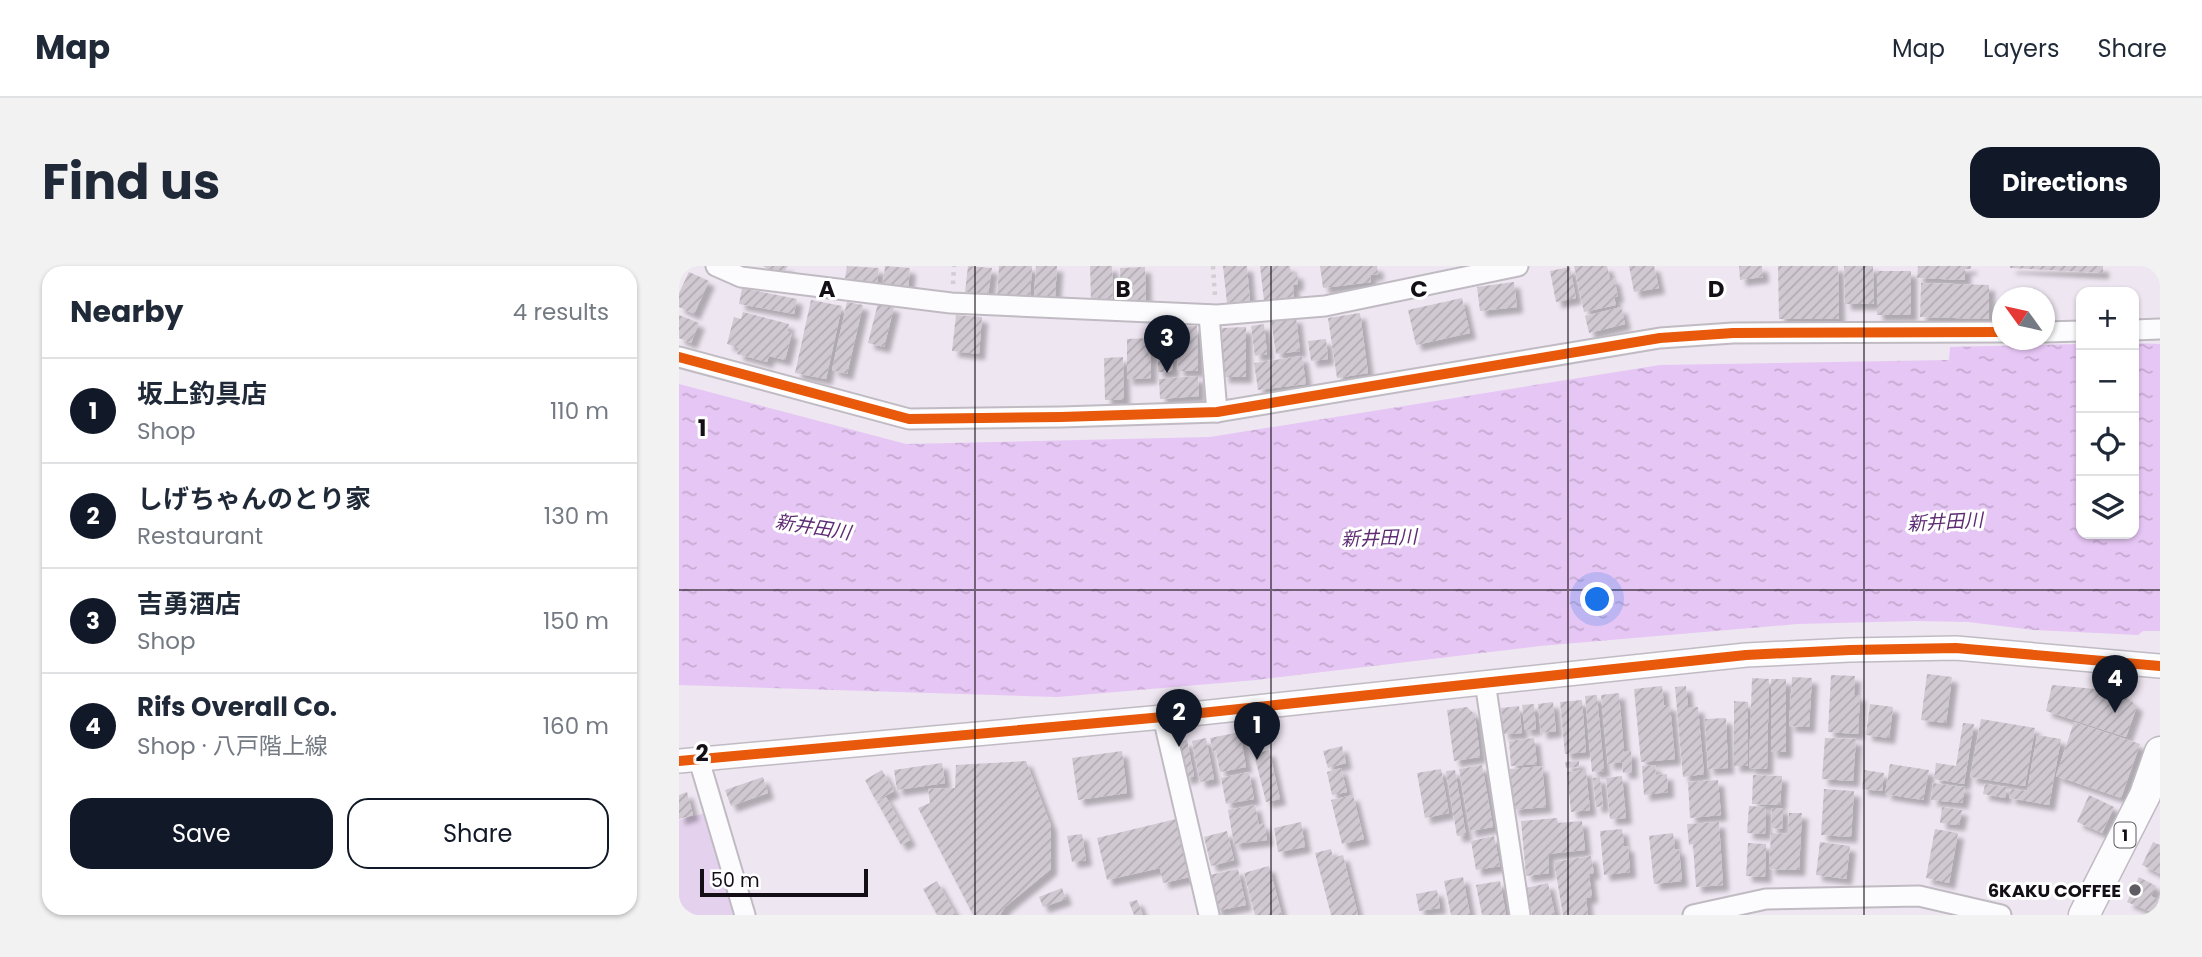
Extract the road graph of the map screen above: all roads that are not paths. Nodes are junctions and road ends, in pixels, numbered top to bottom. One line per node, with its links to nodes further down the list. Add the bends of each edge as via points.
1 (716, 266): 3 (street, via 741,277 951,303)
2 (1518, 266): 3 (street, via 1325,306)
3 (1213, 315): 10 (street)
4 (2160, 329): 5 (street)
5 (2139, 330)
6 (2076, 331): 8 (street)
7 (1992, 332): 10 (street, via 1733,333 1660,338)
8 (2055, 332)
9 (679, 358): 10 (street, via 909,419)
10 (1217, 412)
11 (2160, 666): 12 (street, via 1956,648 1850,650)
12 (1485, 682): 13 (street); 19 (street)
13 (1163, 717): 15 (street); 18 (street)
14 (2160, 752): 16 (main road, 1)
15 (689, 761): 17 (street)
16 (2153, 796): 22 (main road, 1)
17 (745, 915)
18 (1209, 915)
19 (1520, 915)
20 (1693, 915): 21 (street, via 1766,899 1919,896)
21 (2001, 915)
22 (2084, 915)

